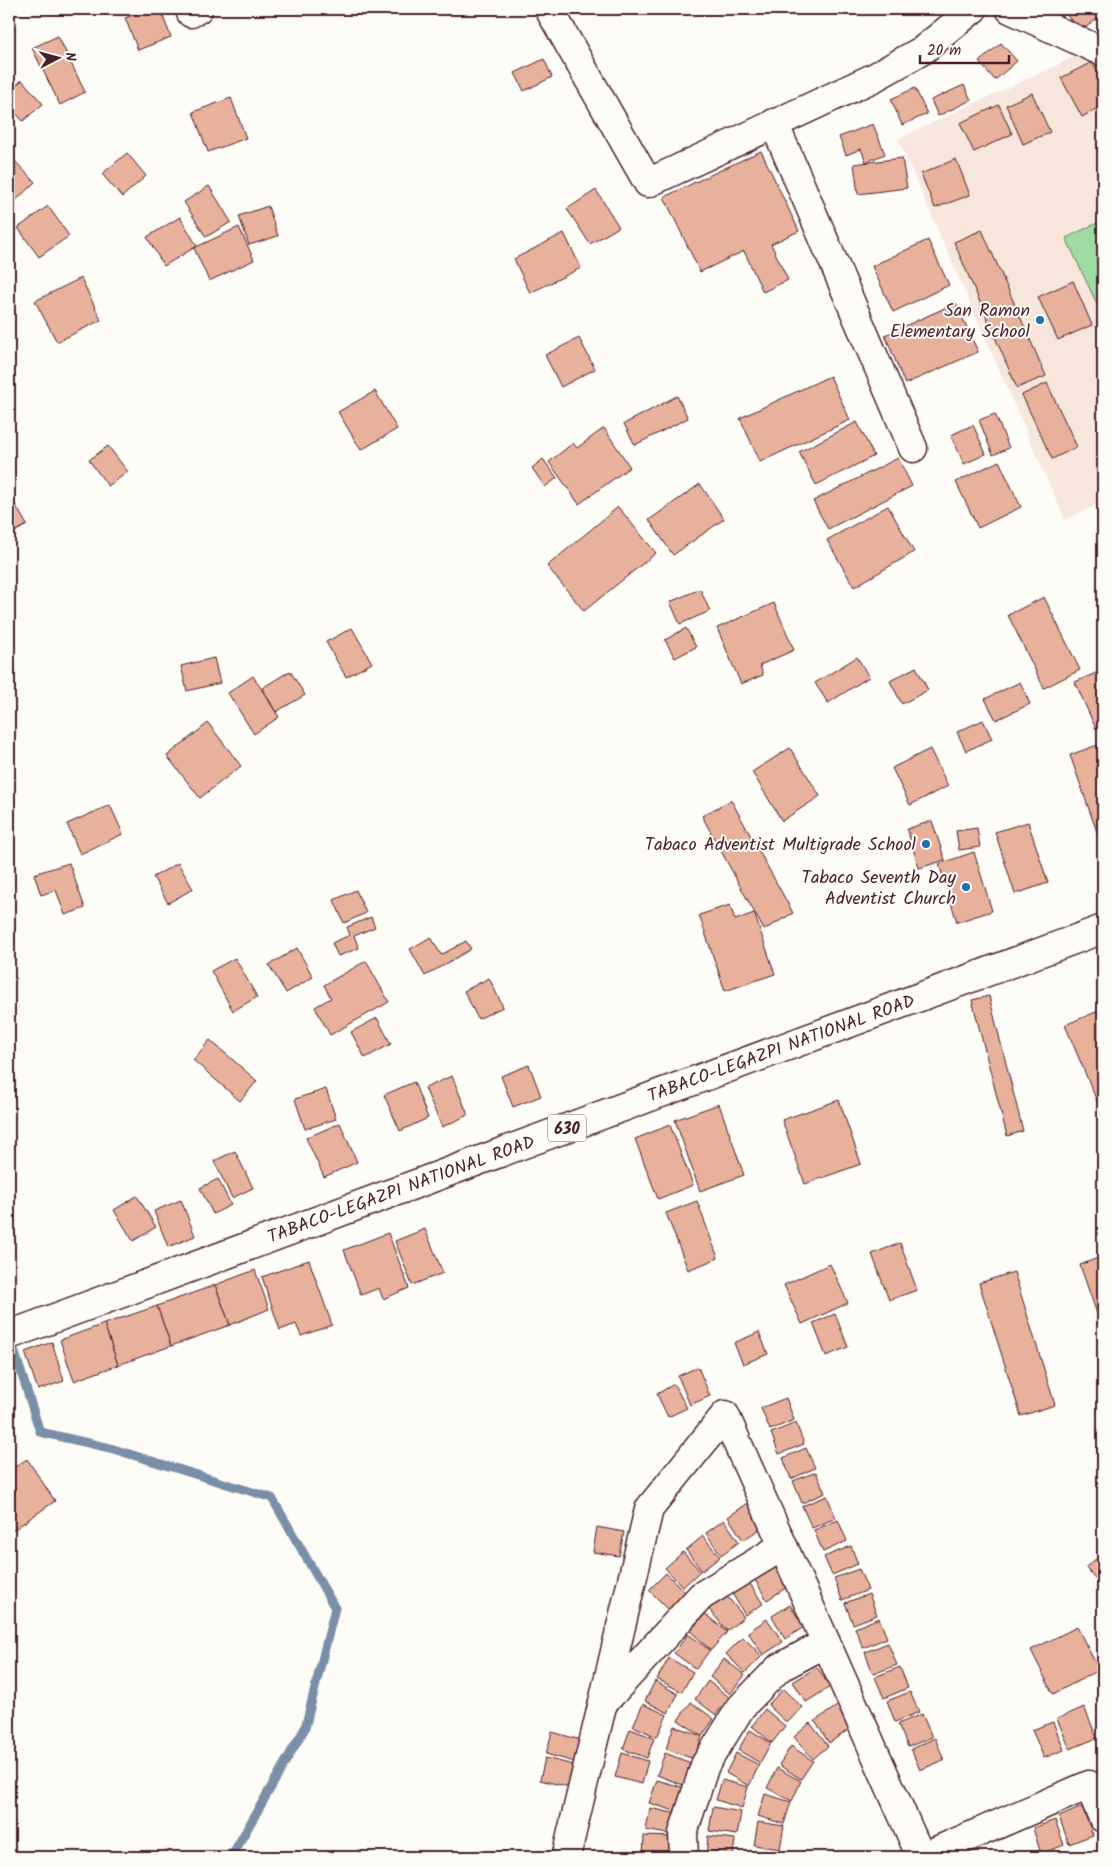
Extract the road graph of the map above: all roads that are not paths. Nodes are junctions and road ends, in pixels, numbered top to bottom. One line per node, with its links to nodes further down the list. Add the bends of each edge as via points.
1 (550, 9): 5 (street, via 648,183)
2 (973, 9): 5 (street, via 923,50 875,77)
3 (1010, 9): 4 (street)
4 (1103, 52)
5 (774, 123): 6 (street)
6 (913, 448)
7 (1103, 929): 8 (street, TABACO-LEGAZPI NATIONAL ROAD / 630)
8 (20, 1331)
9 (783, 1546): 10 (street); 11 (street, via 702,1596); 11 (street, via 725,1415 649,1508)
10 (826, 1643): 14 (street, via 779,1668 741,1706 705,1765 682,1833); 15 (street)
11 (603, 1704): 13 (street)
12 (1103, 1818): 15 (street, via 1089,1785)
13 (566, 1857)
14 (684, 1857)
15 (922, 1857)

